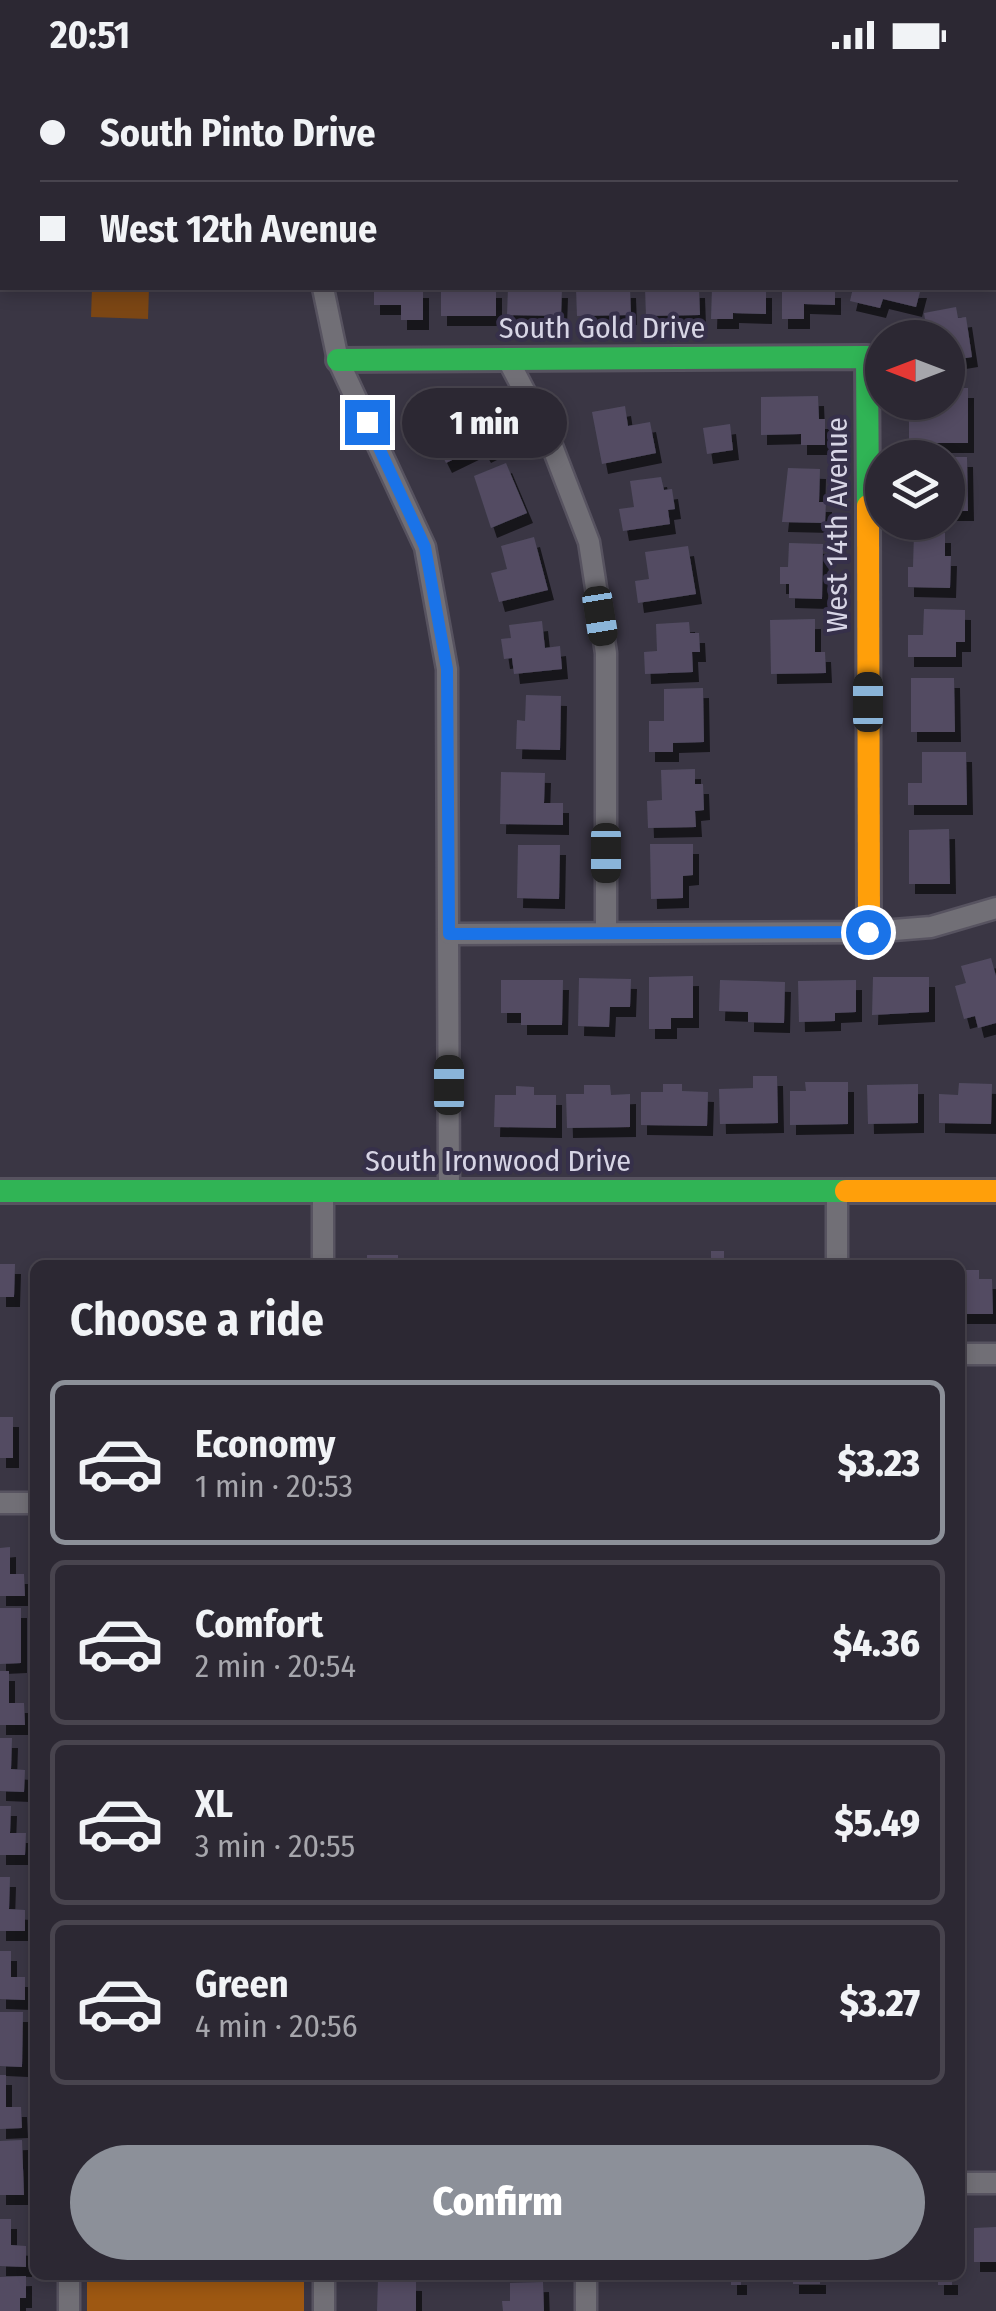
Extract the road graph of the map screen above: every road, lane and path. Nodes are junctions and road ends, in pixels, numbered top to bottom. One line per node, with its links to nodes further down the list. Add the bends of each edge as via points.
1 (324, 290): 4 (street)
2 (865, 357): 3 (street, South Gold Drive)
3 (507, 358): 4 (street, South Gold Drive); 7 (street, via 548,438 588,542 606,653)
4 (338, 360): 9 (street, via 425,547 447,669)
5 (866, 420): 8 (street, West 14th Avenue)
6 (996, 908): 8 (street, via 931,927)
7 (606, 932): 8 (street); 9 (street)
8 (868, 932)
9 (449, 934): 11 (street)
10 (0, 1191): 14 (street, South Ironwood Drive)
11 (449, 1191): 12 (street, South Ironwood Drive); 14 (street, South Ironwood Drive)
12 (837, 1191): 13 (street, South Ironwood Drive); 16 (street)
13 (996, 1191)
14 (323, 1192): 15 (street)
15 (323, 1260)
16 (837, 1260)
17 (965, 1354): 18 (street)
18 (996, 1354)
19 (0, 1503): 20 (street)
20 (30, 1503)
21 (965, 2183): 22 (street)
22 (996, 2183)
23 (69, 2280): 26 (street)
24 (324, 2280): 27 (street)
25 (586, 2280): 28 (street)
26 (70, 2311)
27 (324, 2311)
28 (586, 2311)

